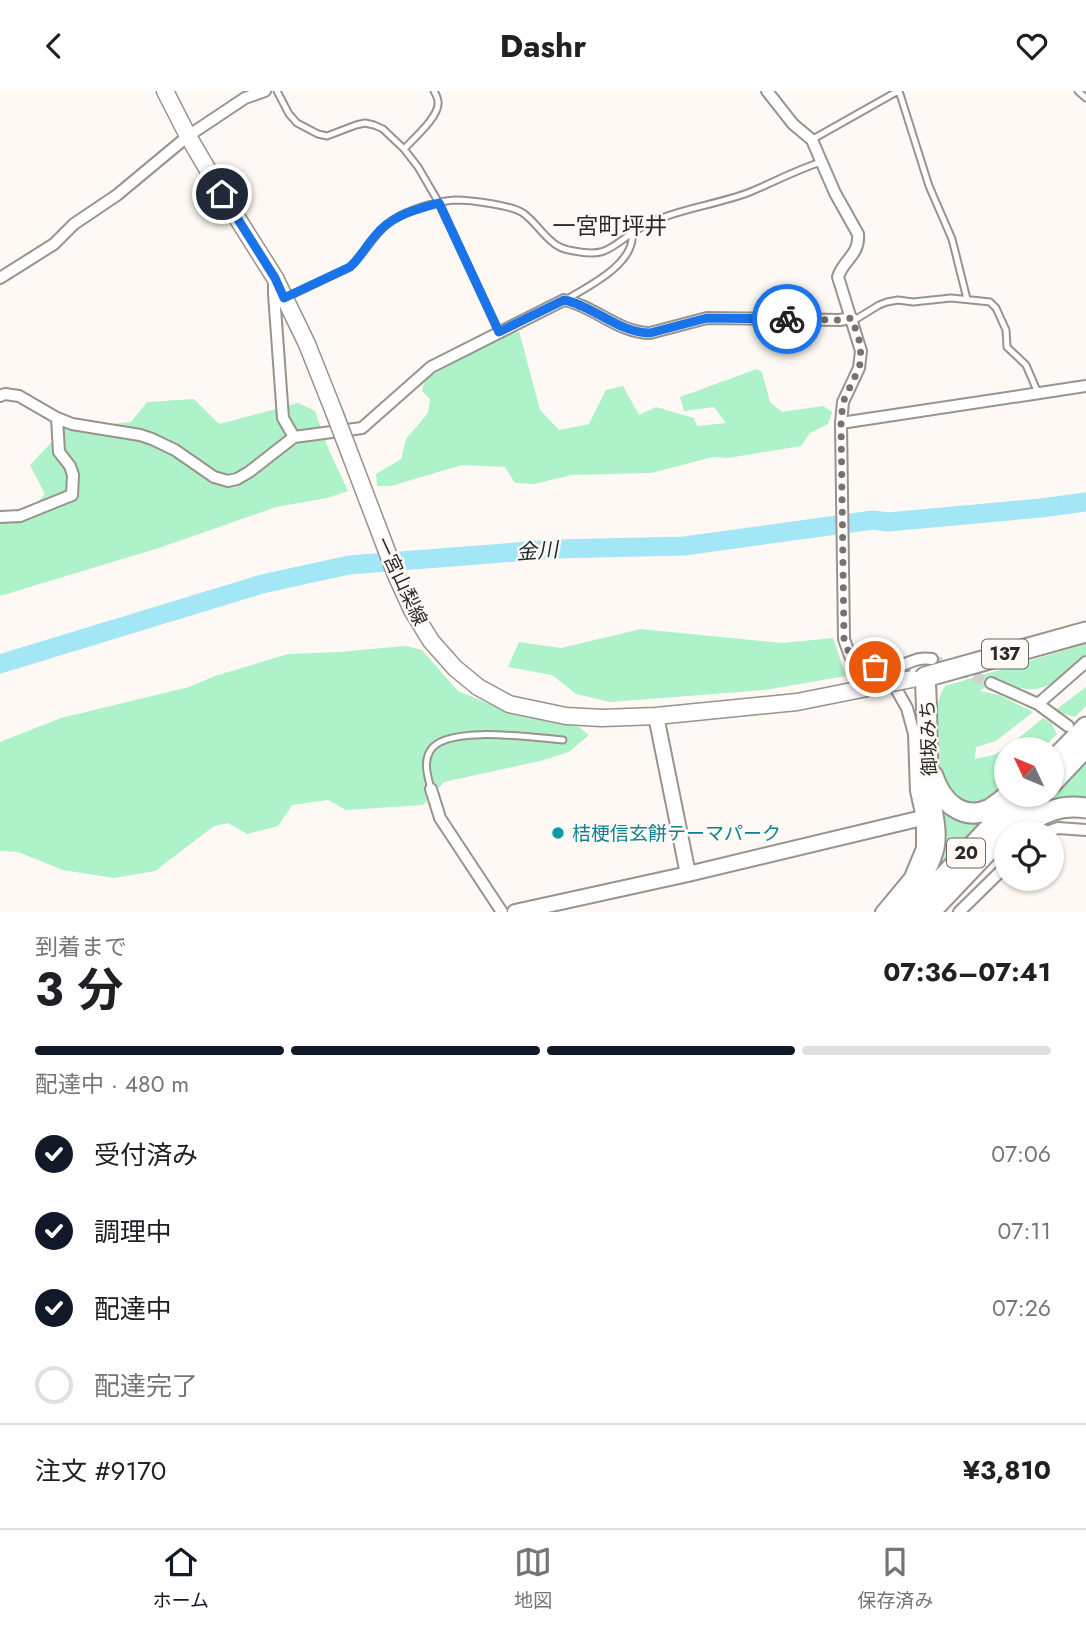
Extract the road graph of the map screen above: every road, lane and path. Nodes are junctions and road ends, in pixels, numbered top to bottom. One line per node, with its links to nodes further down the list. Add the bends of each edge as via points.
1 (165, 91): 9 (main road, 一宮山梨線)
2 (265, 91): 9 (street, via 245,98)
3 (277, 91): 11 (lane, via 297,123 318,134 327,136 365,123 383,129)
4 (434, 91): 11 (lane, via 438,102 433,117)
5 (767, 91): 10 (street)
6 (899, 91): 10 (lane); 18 (lane, via 929,187 952,239)
7 (1078, 91): 8 (lane)
8 (1086, 98)
9 (188, 136): 15 (street, via 54,244); 16 (main road, 一宮山梨線)
10 (812, 140): 12 (street)
11 (404, 149): 13 (lane)
12 (821, 162): 14 (lane, via 750,192 667,214); 20 (street, via 858,234 856,250 838,278)
13 (439, 203): 14 (lane, via 456,200 509,207 524,213 557,246 589,254 609,250); 17 (lane, via 393,220 377,232 350,267); 21 (lane)
14 (632, 233): 19 (lane, via 633,240 614,269)
15 (0, 278)
16 (275, 278): 17 (main road, 一宮山梨線); 27 (street, via 283,418)
17 (284, 298): 35 (main road, 一宮山梨線, bridge, via 307,344 412,610 455,668 509,705 566,716)
18 (967, 299): 20 (lane, via 898,300); 23 (lane, via 990,302 996,308 1006,330 1007,347 1026,365)
19 (564, 300): 20 (street, via 640,333 707,318); 21 (street)
20 (852, 319): 26 (street, via 861,360 843,402)
21 (499, 332): 27 (street, via 431,367 362,428)
22 (1086, 386): 23 (street)
23 (1038, 393): 26 (street)
24 (0, 396): 25 (street, via 19,396)
25 (57, 418): 27 (street, via 152,439 228,481 249,472); 28 (street, via 59,452 73,475 72,495 20,516)
26 (841, 428): 32 (street, via 844,639 850,656)
27 (294, 437)
28 (0, 517)
29 (1086, 632): 31 (highway, 御坂みち / 137)
30 (1086, 662): 34 (street)
31 (923, 672): 32 (main road, 一宮山梨線, bridge); 32 (street, via 925,657 901,665); 40 (highway, 御坂みち)
32 (887, 676): 35 (main road, 一宮山梨線, via 797,702); 47 (street, via 912,721)
33 (991, 683): 34 (street)
34 (1038, 704): 36 (street)
35 (656, 716): 52 (street)
36 (1077, 726): 38 (highway)
37 (564, 740): 42 (lane, via 511,734 439,741 426,762)
38 (1064, 745)
39 (1086, 747): 41 (highway)
40 (929, 762): 43 (highway, via 936,784 951,806 974,813); 57 (highway, 御坂みち, via 934,848 919,880)
41 (1064, 770)
42 (431, 789): 54 (street, via 440,818)
43 (994, 806)
44 (1010, 807): 58 (highway, 20)
45 (1030, 807): 59 (highway, 20)
46 (1086, 808): 48 (highway, via 1060,807)
47 (922, 818): 52 (street); 56 (street, via 922,848 910,877)
48 (1030, 821)
49 (1064, 828): 50 (street)
50 (1086, 830)
51 (994, 856): 60 (highway)
52 (688, 874): 55 (street)
53 (994, 878): 61 (street)
54 (502, 912)
55 (515, 912)
56 (881, 912)
57 (895, 912)
58 (910, 912)
59 (930, 912)
60 (941, 912)
61 (959, 912)

